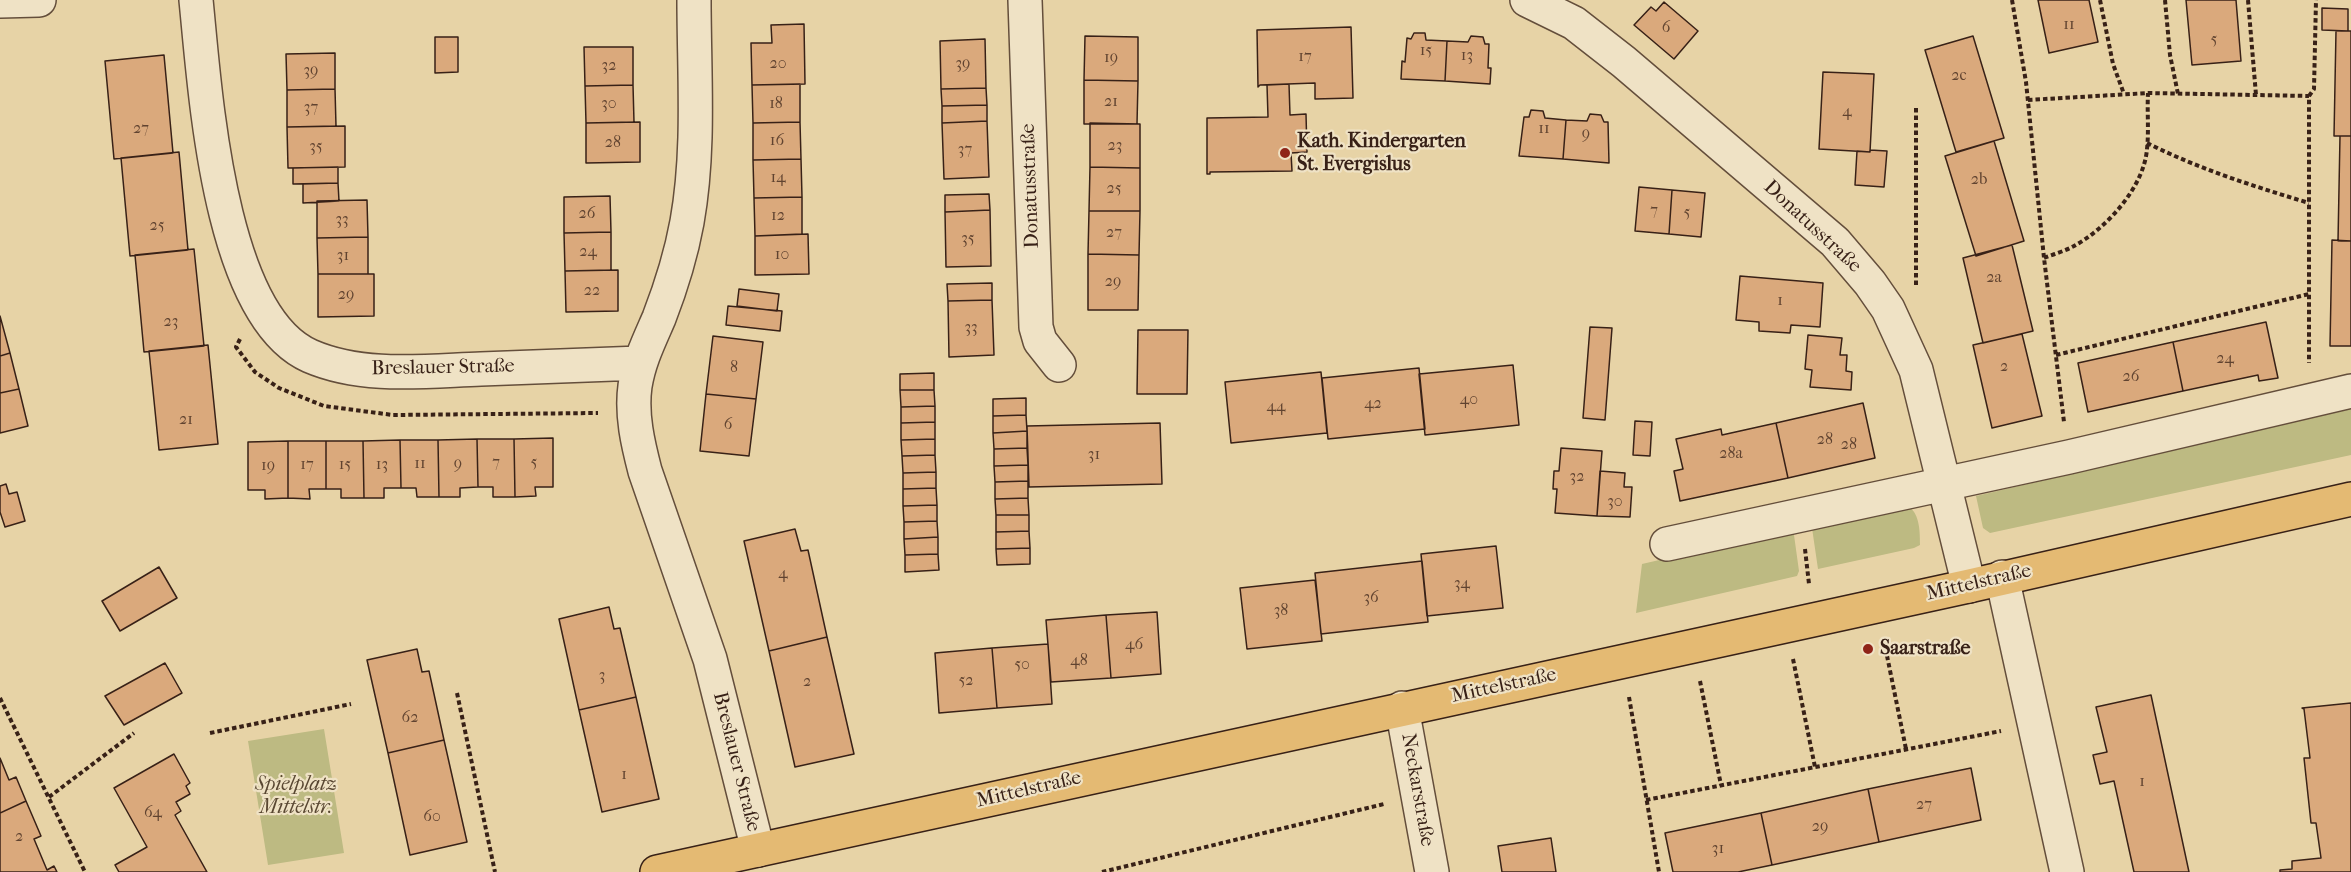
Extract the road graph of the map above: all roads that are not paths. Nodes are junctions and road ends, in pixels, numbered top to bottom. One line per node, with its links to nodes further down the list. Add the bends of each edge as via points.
1 (39, 0): 6 (street)
2 (196, 0): 8 (street, Breslauer Straße, via 209,128 222,200 255,300 295,346 309,355 347,367 399,371)
3 (694, 0): 8 (street, Breslauer Straße, via 694,141 687,222 670,288)
4 (1025, 0): 9 (street, Donatusstraße, via 1036,327 1040,341)
5 (1527, 0): 7 (street, Donatusstraße)
6 (0, 1)
7 (1576, 12): 11 (street, Donatusstraße, via 1835,242 1870,283 1888,309 1916,370)
8 (640, 363): 17 (street, Breslauer Straße, via 634,388 637,440 711,659)
9 (1059, 365)
10 (2351, 392): 11 (street)
11 (1944, 485): 13 (street); 15 (street, Donatusstraße)
12 (2351, 499): 14 (main road, Mittelstraße)
13 (1667, 544)
14 (2002, 577): 15 (main road, Mittelstraße); 20 (street)
15 (1969, 586): 16 (main road, Mittelstraße)
16 (1402, 708): 17 (main road, Mittelstraße); 19 (street, Neckarstraße)
17 (758, 850): 18 (main road, Mittelstraße)
18 (657, 872)
19 (1432, 872)
20 (2067, 872)

